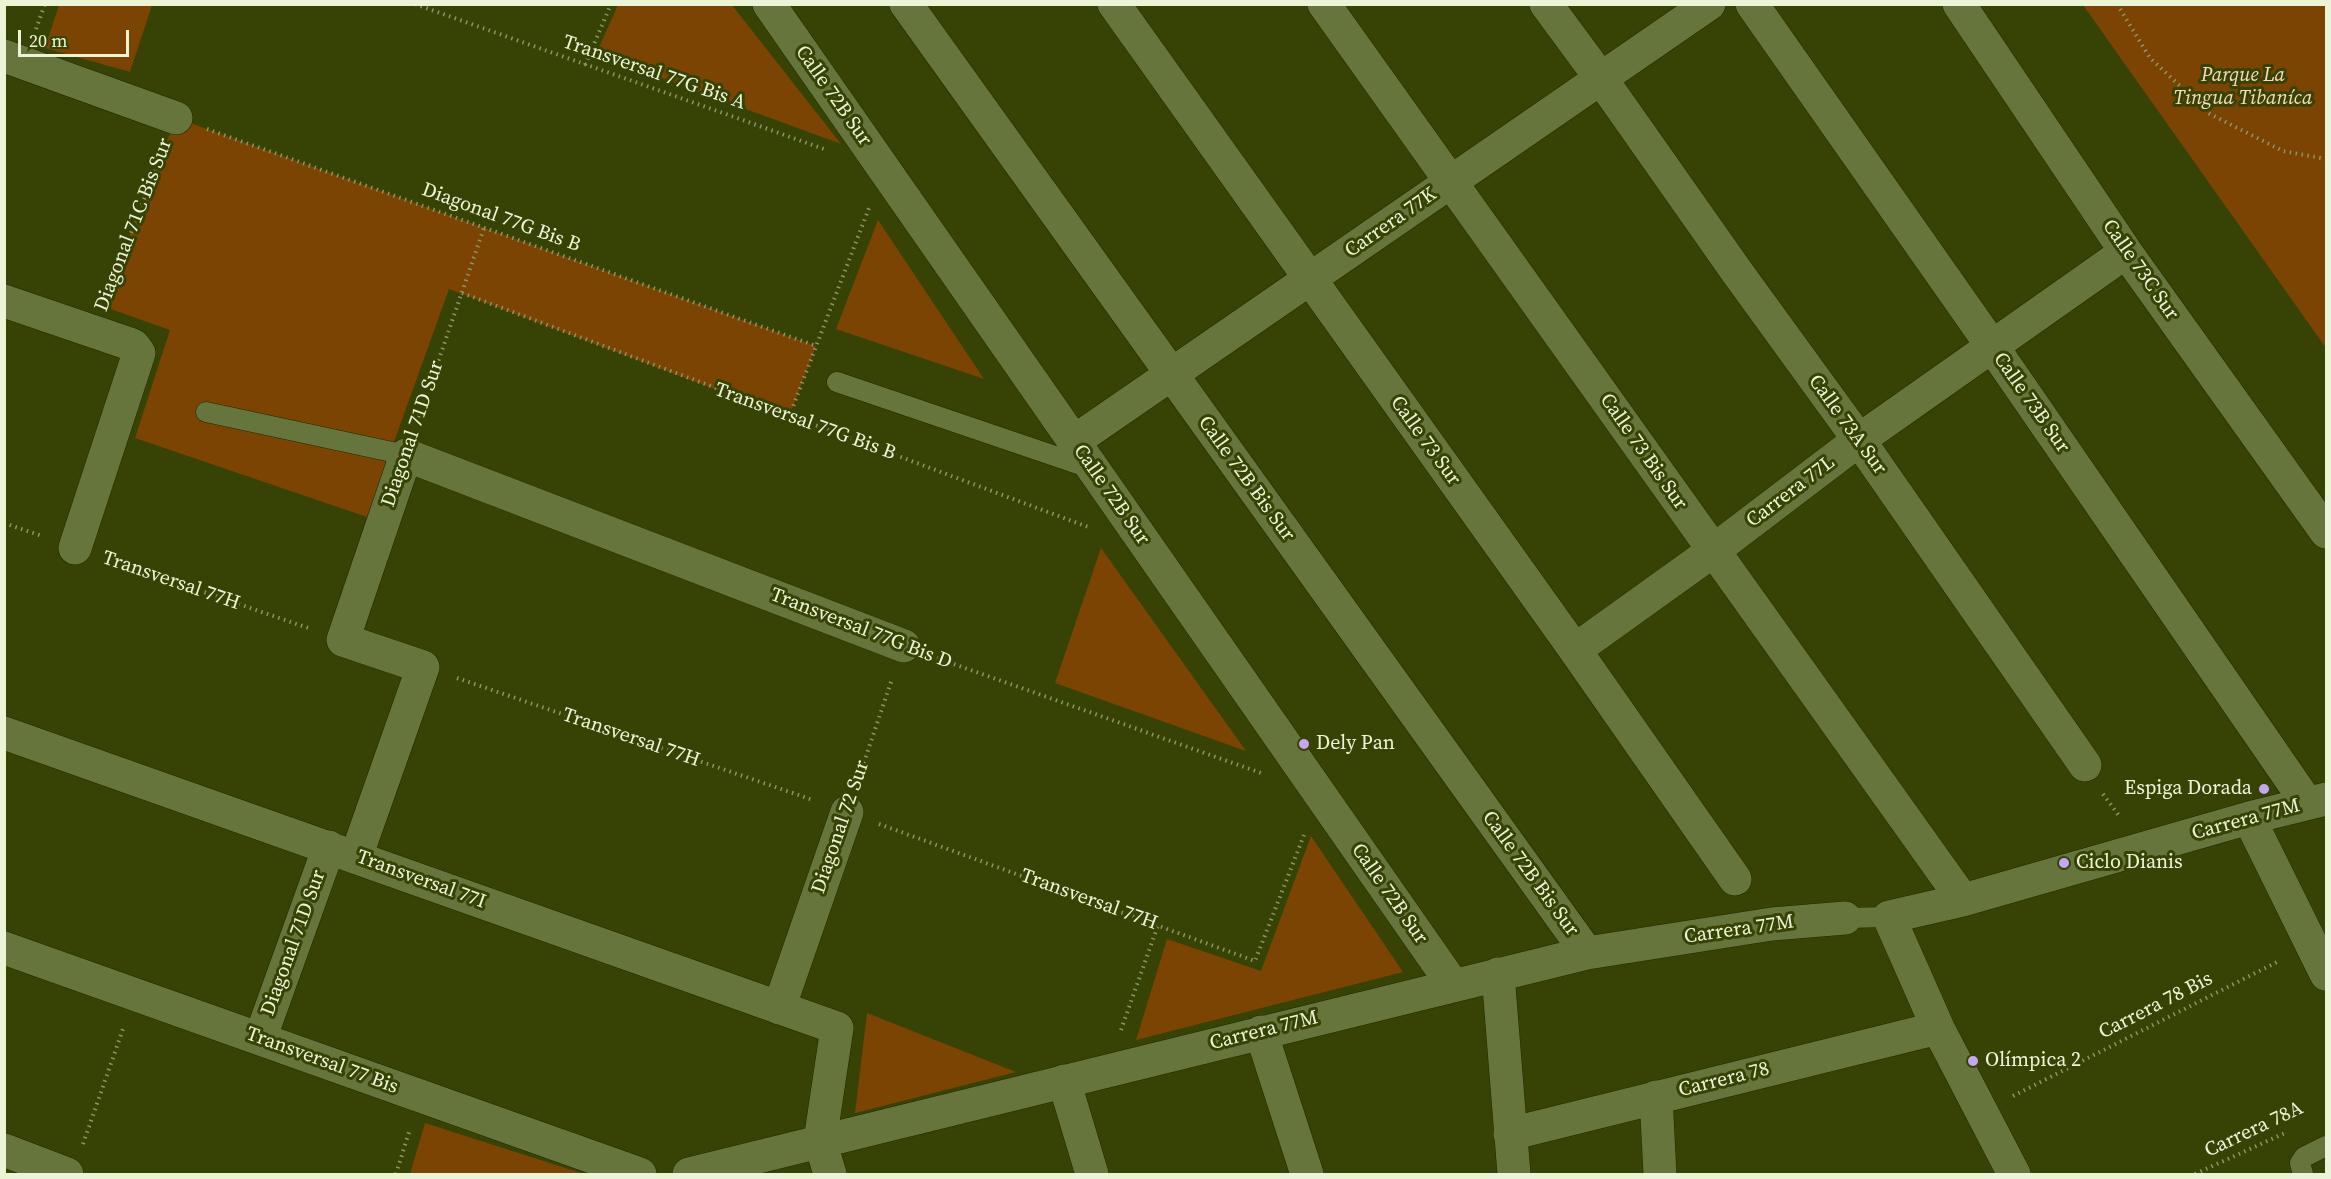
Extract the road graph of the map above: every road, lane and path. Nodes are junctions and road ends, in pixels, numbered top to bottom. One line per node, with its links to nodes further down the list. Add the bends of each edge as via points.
1 (415, 4): 13 (path, Transversal 77G Bis A)
2 (611, 4): 13 (path)
3 (769, 4): 18 (street, Calle 72B Sur)
4 (906, 4): 28 (street, Calle 72B Bis Sur)
5 (1114, 4): 22 (street, Calle 73 Sur)
6 (1324, 4): 19 (street, Calle 73 Bis Sur)
7 (1545, 4): 14 (street, Calle 73A Sur)
8 (1709, 4): 14 (street, Carrera 77K)
9 (1752, 4): 27 (street, Calle 73B Sur)
10 (1959, 4): 21 (street, Calle 73C Sur)
11 (2117, 4): 17 (path, via 2150,58 2210,114 2283,151)
12 (4, 56): 15 (street)
13 (585, 65): 16 (path, Transversal 77G Bis A)
14 (1602, 80): 19 (street, Carrera 77K); 32 (street, Calle 73A Sur)
15 (176, 118): 20 (path, Diagonal 77G Bis B); 25 (path, Diagonal 71C Bis Sur)
16 (828, 151)
17 (2326, 159)
18 (884, 170): 26 (path); 33 (street, Calle 72B Sur)
19 (1451, 181): 22 (street, Carrera 77K); 40 (street, Calle 73 Bis Sur)
20 (483, 228): 23 (path, Diagonal 71D Sur); 26 (path, Diagonal 77G Bis B)
21 (2126, 252): 27 (street, Carrera 77L); 38 (street, Calle 73C Sur)
22 (1309, 279): 28 (street, Carrera 77K); 43 (street, Calle 73 Sur)
23 (462, 293): 31 (path, Transversal 77G Bis B); 34 (path, Diagonal 71D Sur)
24 (4, 301): 25 (street)
25 (93, 331): 39 (street, via 130,344 137,349 139,358)
26 (816, 346): 31 (path)
27 (1992, 346): 32 (street, Carrera 77L); 49 (street, Calle 73B Sur)
28 (1172, 374): 33 (street, Carrera 77K); 61 (street, Calle 72B Bis Sur)
29 (837, 382): 35 (lane)
30 (206, 412): 34 (lane)
31 (789, 417): 37 (path, Transversal 77G Bis B)
32 (1859, 440): 40 (street, Carrera 77L); 46 (street, Calle 73A Sur)
33 (1073, 442): 35 (street, Calle 72B Sur)
34 (406, 455): 41 (street, Diagonal 71D Sur); 42 (street, Transversal 77G Bis D)
35 (1093, 469): 48 (street, Calle 72B Sur)
36 (4, 524): 39 (path, Transversal 77H)
37 (1092, 528)
38 (2326, 532)
39 (75, 548): 41 (path, Transversal 77H)
40 (1713, 551): 43 (street, Carrera 77L); 55 (street, Calle 73 Bis Sur)
41 (343, 640): 44 (street)
42 (903, 646): 47 (path, Transversal 77G Bis D); 50 (path, Diagonal 72 Sur)
43 (1575, 650): 54 (street, Calle 73 Sur)
44 (423, 667): 50 (path, Transversal 77H); 53 (street, Diagonal 71D Sur)
45 (4, 733): 53 (street, Transversal 77I)
46 (2085, 765): 52 (path)
47 (1263, 773)
48 (1320, 793): 58 (path, Transversal 77H, via 1255,961); 64 (street, Calle 72B Sur)
49 (2317, 801): 51 (street, Carrera 77M)
50 (847, 812): 58 (path, Transversal 77H); 66 (street, Diagonal 72 Sur)
51 (2249, 818): 52 (street, Carrera 77M); 59 (street)
52 (2144, 849): 55 (street, Carrera 77M)
53 (342, 852): 66 (street, Transversal 77I); 69 (street, Diagonal 71D Sur)
54 (1735, 879)
55 (1963, 900): 56 (street, Carrera 77M)
56 (1889, 917): 57 (lane); 67 (street)
57 (1845, 918): 61 (street, Carrera 77M, via 1772,924)
58 (1158, 925): 70 (path)
59 (2312, 944): 63 (street); 74 (path, Carrera 78 Bis)
60 (4, 948): 65 (street, Transversal 77 Bis)
61 (1587, 953): 62 (street, Carrera 77M)
62 (1498, 974): 64 (street, Carrera 77M); 76 (street)
63 (2326, 974)
64 (1452, 986): 68 (street, Carrera 77M)
65 (135, 994): 69 (street, Transversal 77 Bis); 80 (path)
66 (779, 1008): 77 (street, Transversal 77I, via 837,1028)
67 (1938, 1028): 73 (street, Carrera 78); 74 (street)
68 (1262, 1032): 70 (street, Carrera 77M); 86 (street)
69 (260, 1039): 72 (street, Transversal 77 Bis)
70 (1107, 1070): 71 (street, Carrera 77M)
71 (1064, 1081): 77 (street, Carrera 77M); 85 (street)
72 (420, 1096): 81 (path); 82 (street, Transversal 77 Bis)
73 (1656, 1097): 76 (street, Carrera 78); 88 (street)
74 (1982, 1112): 89 (street)
75 (2293, 1129): 90 (path, Carrera 78A)
76 (1510, 1134): 87 (street)
77 (820, 1141): 83 (street, Carrera 77M); 84 (street)
78 (2326, 1146): 91 (lane, via 2304,1157 2300,1163)
79 (4, 1150): 80 (street)
80 (74, 1163)
81 (396, 1174)
82 (640, 1174)
83 (690, 1174)
84 (830, 1174)
85 (1092, 1174)
86 (1307, 1174)
87 (1514, 1174)
88 (1660, 1174)
89 (2014, 1174)
90 (2195, 1174)
91 (2303, 1174)

